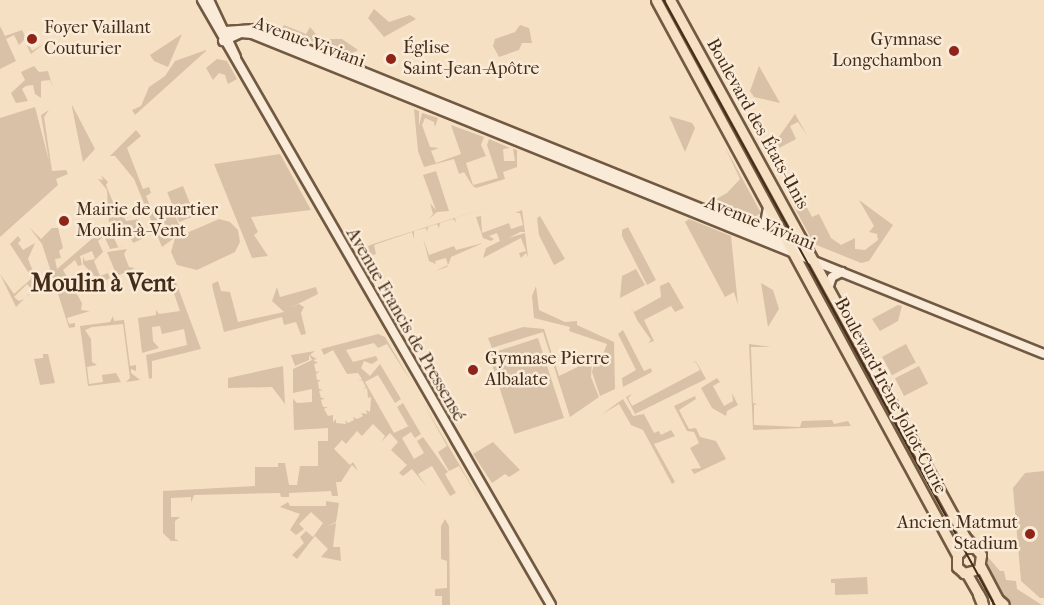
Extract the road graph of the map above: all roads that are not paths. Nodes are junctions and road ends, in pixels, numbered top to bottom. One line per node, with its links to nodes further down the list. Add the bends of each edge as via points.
1 (202, 0): 5 (street, Avenue Francis de Pressensé)
2 (209, 0): 5 (street, Avenue Francis de Pressensé)
3 (656, 0): 6 (main road, Boulevard des États-Unis)
4 (670, 0): 9 (main road, Boulevard des États-Unis)
5 (226, 37): 7 (street, Avenue Viviani, via 257,29); 10 (street, Avenue Viviani, via 252,34); 21 (street, Avenue Francis de Pressensé)
6 (768, 208): 7 (street, via 765,223); 8 (main road, Boulevard des États-Unis)
7 (753, 229): 8 (street, Avenue Viviani)
8 (786, 242): 9 (street, Avenue Viviani); 10 (main road, Boulevard des États-Unis)
9 (809, 252): 11 (main road, Boulevard des États-Unis)
10 (793, 254): 11 (street, Avenue Viviani); 16 (main road, Boulevard Irène Joliot-Curie)
11 (816, 263): 12 (street, Avenue Viviani); 13 (main road, Boulevard Irène Joliot-Curie)
12 (842, 272): 13 (street, via 832,277); 14 (street, Avenue Viviani)
13 (829, 286): 15 (main road, Boulevard Irène Joliot-Curie)
14 (1044, 354)
15 (972, 548): 16 (main road, via 964,548); 17 (main road, via 981,555)
16 (957, 555): 18 (main road, via 957,567)
17 (981, 567): 18 (main road); 20 (main road)
18 (967, 574): 19 (main road)
19 (982, 602)
20 (1001, 604)
21 (551, 605)

